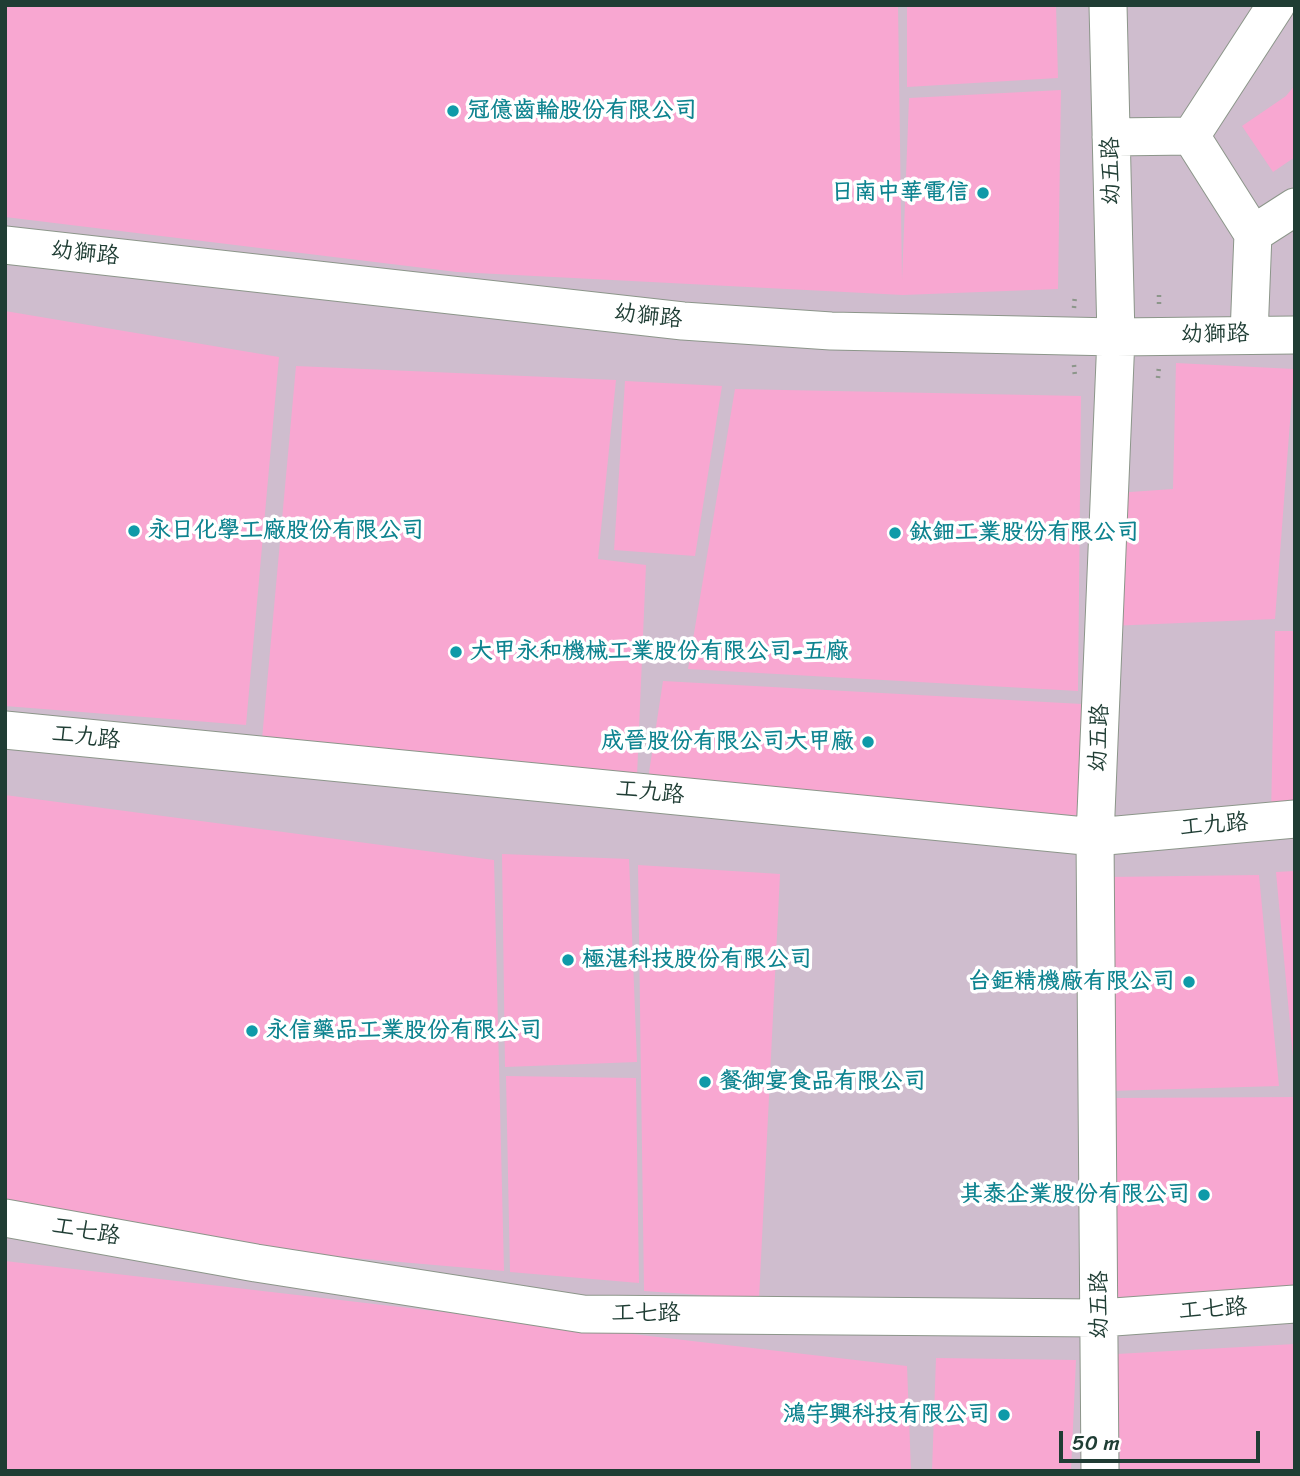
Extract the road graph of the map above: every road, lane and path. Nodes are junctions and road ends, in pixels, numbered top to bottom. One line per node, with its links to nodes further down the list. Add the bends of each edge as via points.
1 (1108, 5): 4 (street, 幼五路)
2 (1276, 5): 3 (street)
3 (1191, 136): 4 (street); 6 (street)
4 (1111, 137): 10 (street, 幼五路)
5 (1295, 207): 6 (street)
6 (1253, 234): 8 (street)
7 (5, 245): 10 (street, 幼獅路, via 683,321 831,331)
8 (1249, 335): 9 (street, 幼獅路); 10 (street, 幼獅路)
9 (1295, 335)
10 (1116, 337): 13 (street, 幼五路)
11 (5, 730): 13 (street, 工九路)
12 (1295, 819): 13 (street, 工九路)
13 (1096, 837): 16 (street, 幼五路)
14 (5, 1218): 16 (street, 工七路, via 583,1314)
15 (1295, 1304): 16 (street, 工七路)
16 (1100, 1318): 17 (street, 幼五路)
17 (1100, 1471)

